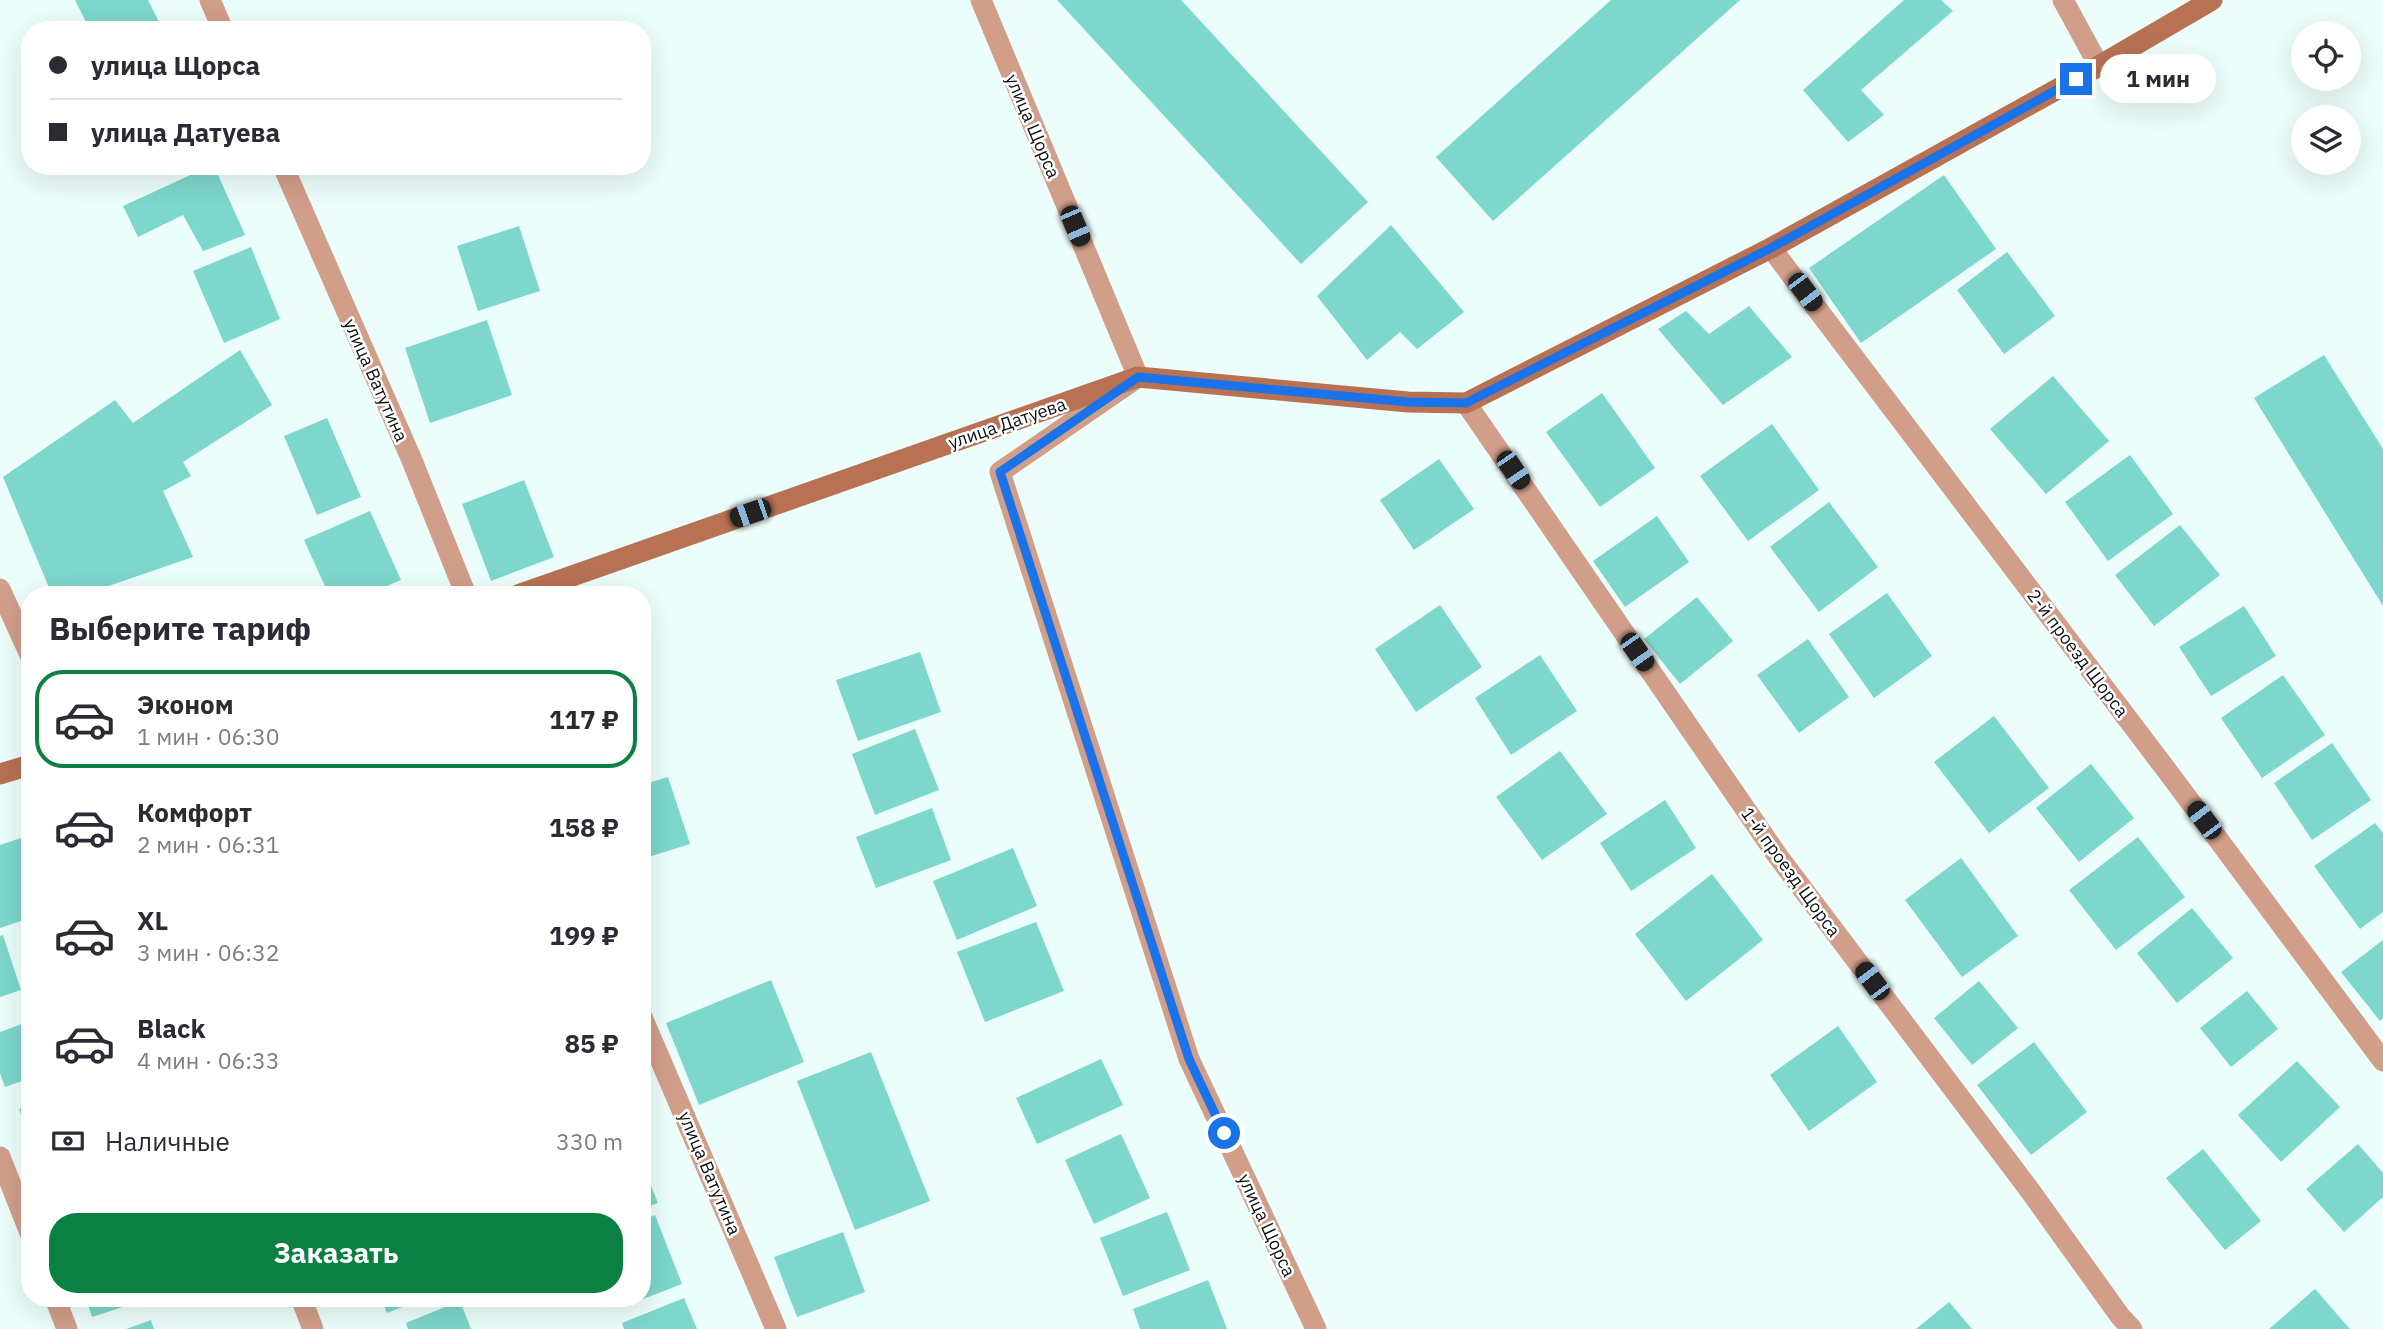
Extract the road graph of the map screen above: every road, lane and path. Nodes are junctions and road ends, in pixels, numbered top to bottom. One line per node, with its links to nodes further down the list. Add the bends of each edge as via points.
1 (210, 0): 5 (street)
2 (981, 0): 9 (street, улица Щорса)
3 (2063, 0): 6 (street)
4 (2212, 0): 6 (street, улица Датуева)
5 (219, 21)
6 (2099, 66): 8 (street, улица Датуева)
7 (287, 175): 11 (street, улица Ватутина)
8 (1771, 248): 10 (street, улица Датуева); 18 (street, 2-й проезд Щорса)
9 (1138, 377): 10 (street, улица Датуева, via 1408,402); 12 (street, улица Датуева); 26 (street, улица Щорса, via 1000,472 1189,1059)
10 (1466, 403): 27 (street, 1-й проезд Щорса, via 1777,855)
11 (462, 586)
12 (544, 586)
13 (0, 589): 14 (street)
14 (21, 635)
15 (21, 768): 16 (street)
16 (0, 774)
17 (651, 1038): 25 (street, улица Ватутина)
18 (2383, 1061)
19 (0, 1157): 20 (street)
20 (21, 1210)
21 (58, 1307): 23 (street)
22 (304, 1307): 24 (street)
23 (67, 1329)
24 (313, 1329)
25 (776, 1329)
26 (1316, 1329)
27 (2133, 1329)

